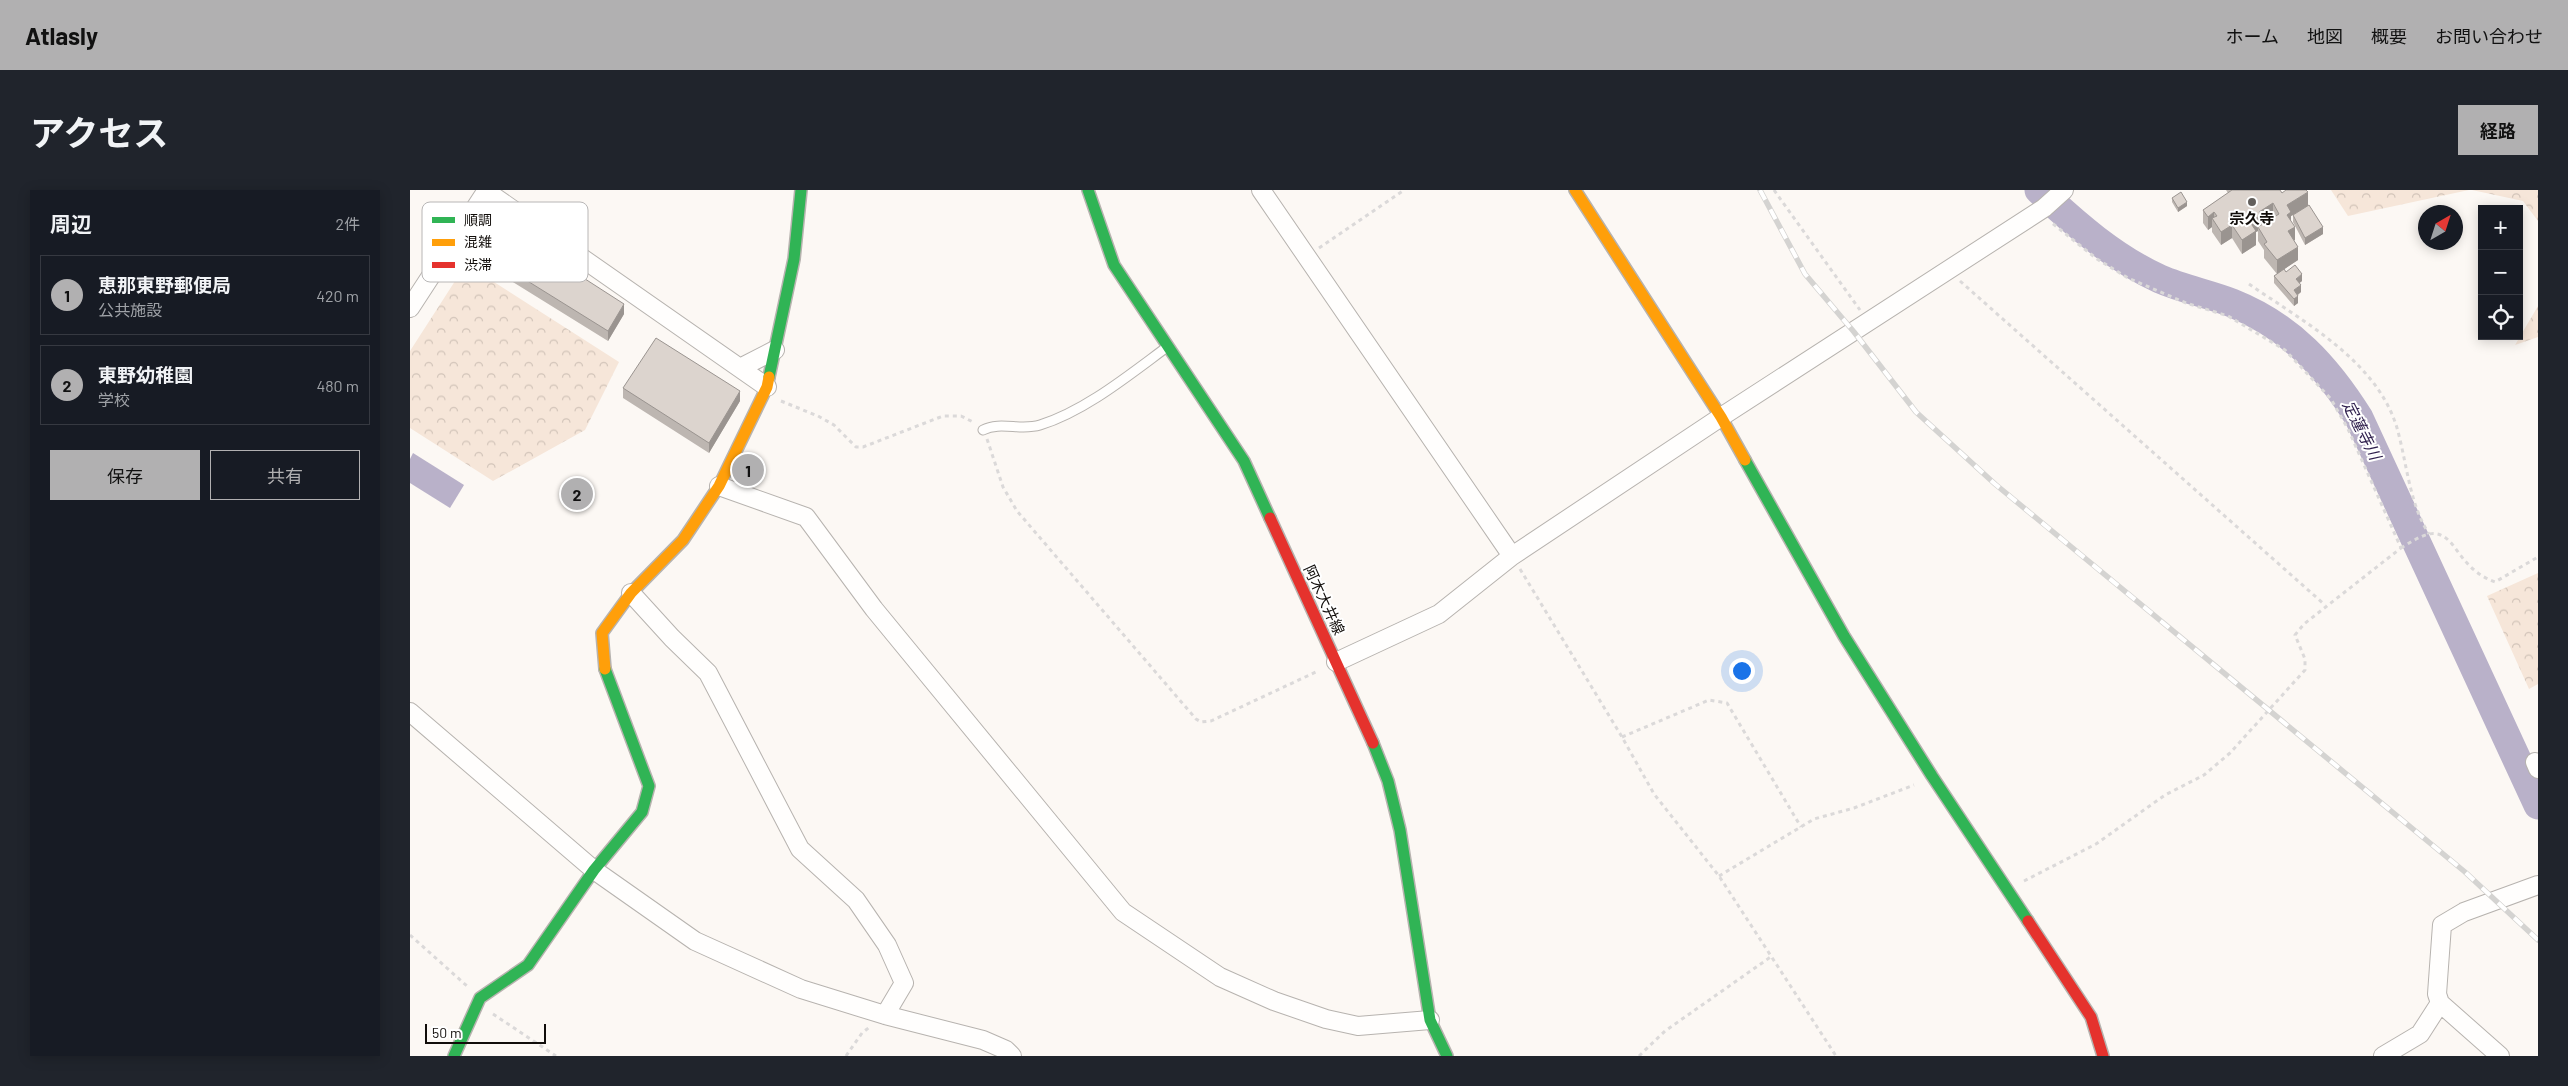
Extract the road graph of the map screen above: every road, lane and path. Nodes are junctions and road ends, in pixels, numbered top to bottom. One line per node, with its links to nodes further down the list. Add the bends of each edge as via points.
1 (801, 190): 20 (street, via 794,259)
2 (1088, 190): 19 (street, 阿木大井線, via 1114,265)
3 (1261, 190): 12 (street)
4 (1404, 190): 12 (path)
5 (1575, 190): 23 (street)
6 (1774, 190): 18 (path)
7 (2064, 190): 11 (street)
8 (486, 191): 9 (street); 10 (street)
9 (479, 202)
10 (502, 202)
11 (2041, 210): 14 (street); 27 (path, via 2097,259 2128,278 2186,303 2228,316 2285,350 2331,399 2348,429)
12 (1307, 257): 28 (street)
13 (588, 262): 21 (street)
14 (1948, 271): 18 (street); 31 (path)
15 (427, 282): 17 (street)
16 (2249, 284): 26 (path, via 2332,342 2373,380 2397,427 2420,520)
17 (410, 308)
18 (1869, 322): 23 (street)
19 (1167, 347): 24 (lane, via 1104,392 1052,420 1026,428 998,426); 32 (street, 阿木大井線, via 1244,460)
20 (775, 350): 21 (street); 22 (street)
21 (740, 368): 22 (street)
22 (765, 391): 24 (path, via 834,425 856,447 943,416 961,416); 25 (street)
23 (1720, 417): 28 (street); 35 (street, via 1844,636)
24 (983, 430): 32 (path, via 1003,487 1017,511 1196,719 1211,721)
25 (719, 486): 30 (street, via 683,540); 46 (street, via 806,517 874,609 1123,912 1220,977 1274,1001 1358,1026)
26 (2429, 534): 27 (path); 29 (path, via 2443,536 2466,562 2483,577 2495,582)
27 (2401, 548): 31 (path)
28 (1512, 556): 32 (street, via 1440,614); 34 (path)
29 (2538, 557)
30 (631, 593): 37 (street, via 602,633 603,665 649,786 642,812); 45 (street, via 708,672 800,848 856,900 887,945 904,982)
31 (2325, 605): 40 (path, via 2295,635 2305,659 2305,670 2230,753 2204,774 2165,795 2096,844)
32 (1336, 662): 46 (street, 阿木大井線, via 1377,752 1396,811)
33 (410, 712): 37 (street)
34 (1622, 737): 36 (path, via 1709,700 1727,703); 38 (path, via 1654,794)
35 (1931, 774): 36 (path, via 1911,786 1814,819); 40 (street)
36 (1801, 827): 38 (path)
37 (594, 870): 43 (street, via 528,965); 45 (street, via 695,941 801,988)
38 (1720, 876): 42 (path)
39 (2538, 884): 44 (street, via 2464,912 2442,925 2437,994)
40 (2008, 890): 54 (street, via 2091,1017)
41 (410, 935): 43 (path)
42 (1772, 956): 52 (path, via 1665,1031); 53 (path)
43 (480, 998): 47 (street); 48 (path, via 492,1014)
44 (2440, 1003): 55 (street, via 2420,1034); 56 (street)
45 (885, 1015): 49 (path, via 862,1033); 50 (street, via 982,1040)
46 (1430, 1020): 51 (street, 阿木大井線)
47 (454, 1056)
48 (556, 1056)
49 (846, 1056)
50 (1012, 1056)
51 (1448, 1056)
52 (1639, 1056)
53 (1836, 1056)
54 (2103, 1056)
55 (2382, 1056)
56 (2500, 1056)

